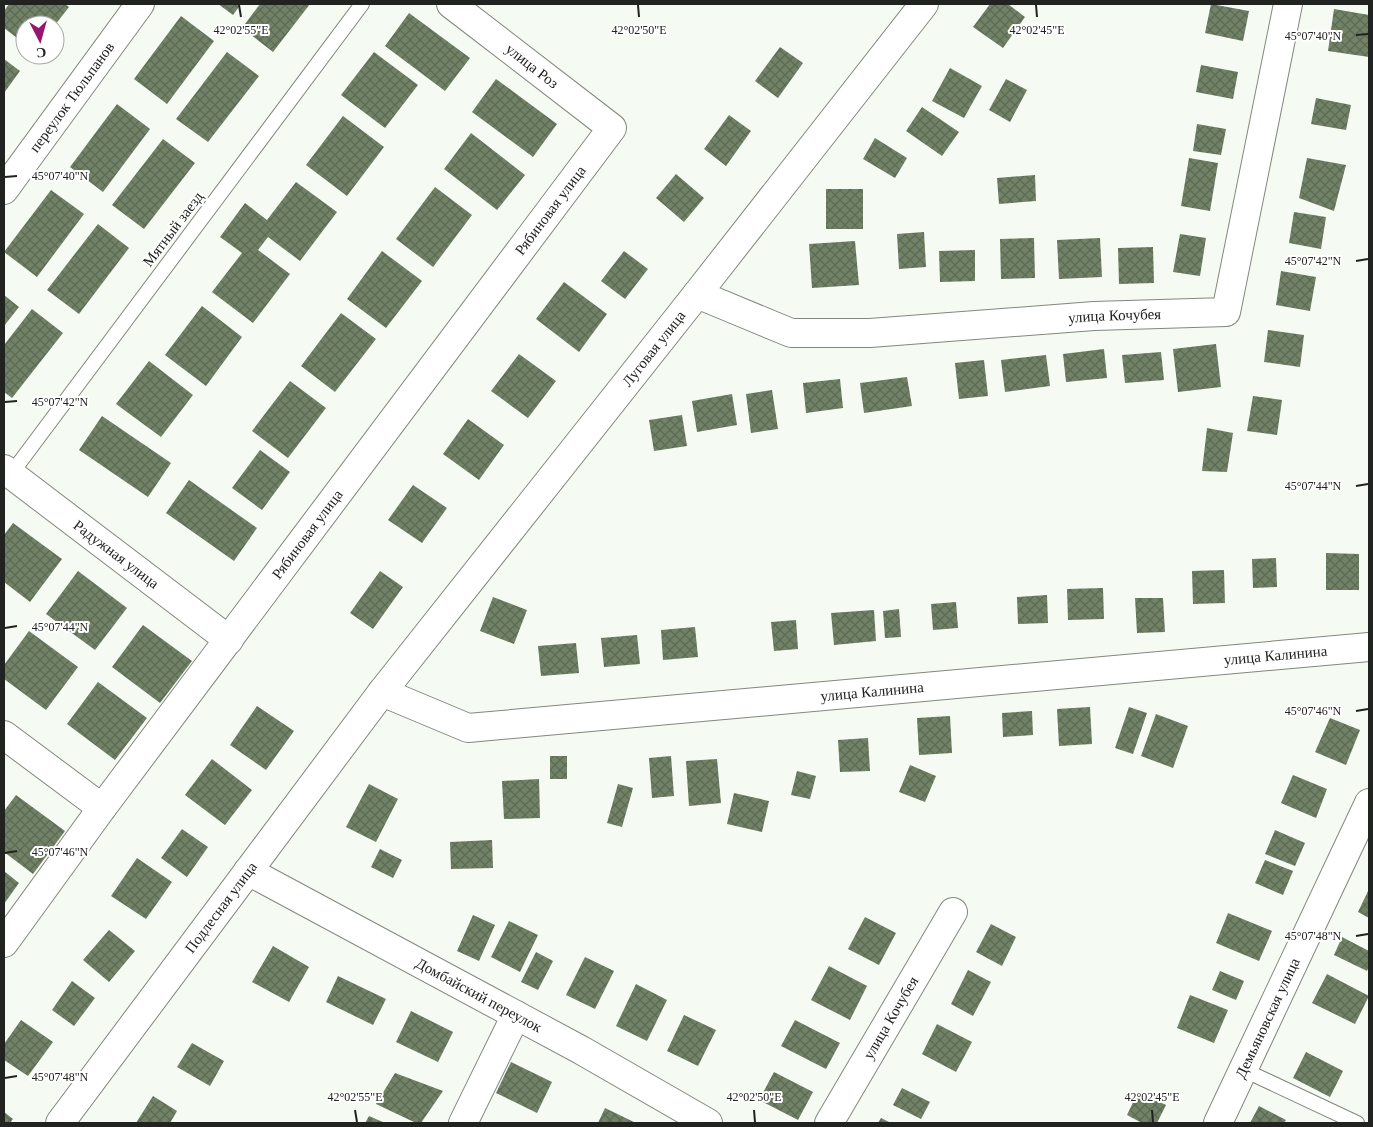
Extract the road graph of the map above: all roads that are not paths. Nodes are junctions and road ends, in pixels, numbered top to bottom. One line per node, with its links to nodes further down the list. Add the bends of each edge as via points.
1 (140, 4): 7 (street, переулок Тюльпанов)
2 (362, 4): 9 (lane, Мятный заезд)
3 (451, 4): 6 (street, улица Роз)
4 (924, 4): 8 (street, Луговая улица)
5 (1288, 4): 8 (street, улица Кочубея, via 1226,312 1094,316 870,333 791,334)
6 (612, 128): 10 (street, Рябиновая улица)
7 (4, 190)
8 (697, 294): 12 (street, Луговая улица)
9 (7, 472): 10 (street, Радужная улица)
10 (229, 640): 15 (street, Рябиновая улица)
11 (1369, 647): 12 (street, улица Калинина, via 468,728)
12 (382, 692): 16 (street, Подлесная улица)
13 (4, 735): 15 (street)
14 (1369, 803): 20 (street, Демьяновская улица)
15 (102, 808): 18 (street, Рябиновая улица)
16 (248, 871): 19 (street, Домбайский переулок); 21 (street, Подлесная улица)
17 (954, 912): 24 (street, улица Кочубея)
18 (4, 943)
19 (516, 1015): 22 (street); 23 (street, Домбайский переулок)
20 (1244, 1070): 25 (street, Демьяновская улица); 26 (lane)
21 (60, 1123)
22 (463, 1123)
23 (708, 1123)
24 (829, 1123)
25 (1218, 1123)
26 (1357, 1123)

